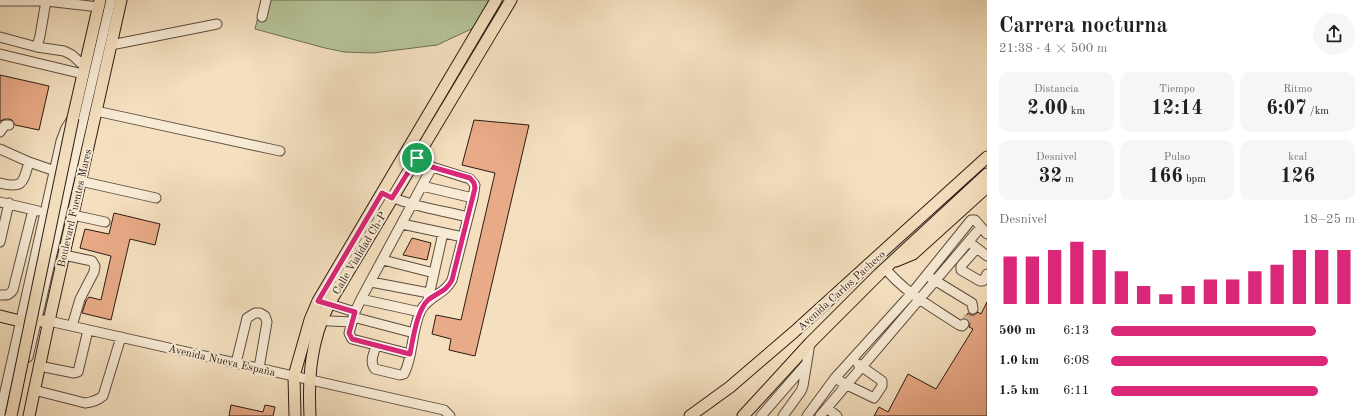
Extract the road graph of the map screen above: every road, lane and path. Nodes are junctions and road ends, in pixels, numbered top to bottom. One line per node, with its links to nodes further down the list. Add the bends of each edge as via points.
1 (111, 0): 78 (street)
2 (121, 0): 12 (main road, Boulevard Fuentes Mares)
3 (266, 0): 9 (street)
4 (496, 0): 23 (main road, Calle Vialidad Ch-P)
5 (510, 0): 25 (main road, Calle Vialidad Ch-P)
6 (0, 1): 7 (street)
7 (46, 1): 8 (street); 13 (street)
8 (100, 4): 15 (main road, Boulevard Fuentes Mares)
9 (262, 17)
10 (217, 24): 12 (street)
11 (0, 37): 13 (street)
12 (111, 45): 16 (main road, Boulevard Fuentes Mares)
13 (37, 46): 15 (street, via 69,52)
14 (0, 54): 15 (street)
15 (83, 70): 17 (main road, Boulevard Fuentes Mares)
16 (96, 111): 22 (street); 30 (main road, Boulevard Fuentes Mares)
17 (73, 118): 28 (street, via 63,134); 102 (main road, Boulevard Fuentes Mares, bridge)
18 (9, 125): 19 (street, via 4,125)
19 (0, 132)
20 (987, 148): 64 (main road, via 889,237)
21 (0, 150): 26 (street)
22 (280, 151)
23 (406, 151): 25 (street); 34 (main road, Calle Vialidad Ch-P)
24 (987, 157): 51 (main road, Avenida Carlos Pacheco)
25 (417, 158): 27 (street); 34 (main road, Calle Vialidad Ch-P)
26 (29, 162): 28 (street); 31 (street, via 21,183 12,186)
27 (432, 167): 32 (street); 36 (street, via 470,178 475,185)
28 (55, 171): 40 (street)
29 (987, 174): 58 (main road, Avenida Carlos Pacheco)
30 (80, 181): 35 (street); 41 (main road, Boulevard Fuentes Mares)
31 (0, 183)
32 (422, 186): 36 (street); 38 (street)
33 (987, 187): 58 (main road, via 913,254)
34 (387, 195): 38 (street); 70 (main road, Calle Vialidad Ch-P); 71 (main road, Calle Vialidad Ch-P)
35 (156, 198)
36 (473, 198): 42 (street)
37 (4, 203): 39 (street); 50 (street)
38 (413, 204): 42 (street); 44 (street)
39 (32, 210): 40 (street); 54 (street)
40 (45, 213): 56 (street)
41 (72, 215): 43 (street); 53 (main road, Boulevard Fuentes Mares)
42 (468, 217): 48 (street)
43 (106, 222)
44 (402, 224): 46 (street); 57 (street)
45 (984, 230): 47 (street, via 973,220); 49 (street)
46 (443, 233): 48 (street); 59 (street)
47 (961, 233): 49 (street); 61 (street)
48 (463, 237): 67 (street, via 452,280 444,290)
49 (969, 241): 52 (street); 62 (street)
50 (0, 242)
51 (890, 245): 58 (main road); 64 (main road, Avenida Carlos Pacheco)
52 (977, 248): 55 (street); 60 (street, via 961,266 961,270 982,281)
53 (64, 255): 78 (main road, Boulevard Fuentes Mares); 80 (street, via 92,261 95,266 80,299)
54 (21, 256): 56 (street); 66 (street, via 13,290 6,296)
55 (987, 256)
56 (35, 259): 76 (street)
57 (383, 260): 59 (street); 63 (street)
58 (888, 265): 65 (street, via 900,284); 84 (main road, Avenida Carlos Pacheco)
59 (434, 273): 67 (street)
60 (987, 274)
61 (926, 275): 62 (street); 65 (street)
62 (935, 281): 69 (street); 72 (street, via 972,303)
63 (371, 282): 67 (street); 68 (street)
64 (843, 288): 98 (main road, Avenida Carlos Pacheco)
65 (912, 293): 69 (street); 87 (street)
66 (0, 295)
67 (429, 297): 73 (street)
68 (361, 299): 73 (street); 75 (street)
69 (921, 299): 79 (street, via 959,325); 91 (street)
70 (318, 301): 71 (street); 77 (main road, Calle Vialidad Ch-P)
71 (329, 304): 75 (street); 77 (main road, Calle Vialidad Ch-P)
72 (973, 309)
73 (420, 312): 82 (street)
74 (0, 316): 76 (main road, Avenida Nueva España)
75 (353, 317): 77 (street); 82 (street); 85 (street, via 350,338)
76 (20, 320): 78 (main road, Avenida Nueva España); 100 (street)
77 (316, 320): 93 (main road, Calle Vialidad Ch-P); 95 (main road, Calle Vialidad Ch-P)
78 (43, 321): 80 (street, Avenida Nueva España); 90 (main road, Boulevard Fuentes Mares); 103 (street)
79 (964, 324)
80 (72, 326): 81 (street, Avenida Nueva España)
81 (88, 330): 83 (street, Avenida Nueva España); 90 (street, via 78,372)
82 (414, 333): 86 (street)
83 (120, 337): 88 (street, Avenida Nueva España); 97 (street, via 103,396 98,400 85,403)
84 (810, 343): 89 (street); 109 (main road, Avenida Carlos Pacheco)
85 (376, 346): 86 (street); 86 (street, via 371,362 373,367 400,375 405,373)
86 (410, 354)
87 (852, 360): 91 (street); 94 (street)
88 (236, 363): 92 (street, Avenida Nueva España); 92 (street, via 247,318 260,313 265,316 267,322)
89 (807, 363): 110 (street); 111 (street, via 801,391)
90 (39, 366): 97 (main road, Boulevard Fuentes Mares)
91 (863, 366): 96 (street); 96 (street, via 882,381 882,386 875,397 872,398)
92 (259, 368): 93 (street, Avenida Nueva España)
93 (294, 376): 95 (street, Avenida Nueva España); 105 (main road, Calle Vialidad Ch-P)
94 (835, 378): 96 (street); 112 (street)
95 (309, 379): 101 (street, Avenida Nueva España); 106 (main road, Calle Vialidad Ch-P)
96 (847, 385): 99 (street)
97 (34, 390): 104 (main road, Boulevard Fuentes Mares)
98 (707, 405): 107 (main road, Avenida Carlos Pacheco); 108 (main road)
99 (827, 408): 113 (street); 114 (street)
100 (0, 414)
101 (445, 414)
102 (11, 416)
103 (16, 416)
104 (29, 416)
105 (295, 416)
106 (310, 416)
107 (690, 416)
108 (698, 416)
109 (743, 416)
110 (761, 416)
111 (783, 416)
112 (807, 416)
113 (820, 416)
114 (837, 416)

